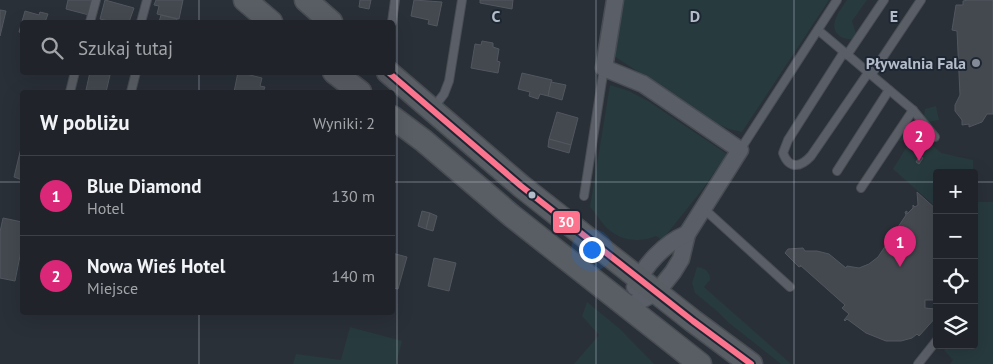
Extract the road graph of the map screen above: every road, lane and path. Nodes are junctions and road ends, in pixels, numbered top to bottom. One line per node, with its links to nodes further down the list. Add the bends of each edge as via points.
1 (96, 0): 11 (lane)
2 (147, 0): 12 (lane)
3 (306, 0): 14 (main road)
4 (396, 0): 15 (lane)
5 (462, 0): 28 (lane, via 449,81)
6 (615, 0): 18 (street)
7 (837, 0): 16 (lane)
8 (884, 0): 17 (lane)
9 (920, 0): 19 (lane)
10 (253, 1): 13 (main road)
11 (91, 20)
12 (142, 20)
13 (269, 20)
14 (329, 20)
15 (392, 20)
16 (818, 30): 17 (lane); 32 (lane)
17 (846, 54): 19 (lane); 19 (lane, via 788,140 783,153 786,161 794,165 804,164)
18 (604, 68): 32 (street, via 643,84); 35 (lane)
19 (869, 74): 27 (lane)
20 (73, 75): 24 (lane)
21 (135, 75): 25 (lane)
22 (338, 75): 26 (main road)
23 (392, 75): 28 (main road)
24 (70, 90)
25 (132, 90)
26 (357, 90)
27 (889, 90): 29 (lane); 33 (lane)
28 (432, 109): 38 (main road, via 521,186)
29 (913, 110): 31 (lane); 34 (lane)
30 (395, 119): 41 (main road)
31 (934, 137)
32 (740, 150): 36 (street)
33 (837, 171)
34 (861, 188)
35 (584, 196)
36 (703, 208): 37 (street); 39 (lane)
37 (687, 234): 38 (street, via 665,247); 40 (street, via 681,259)
38 (638, 278): 40 (main road); 41 (street)
39 (790, 287)
40 (656, 292): 41 (street); 44 (main road)
41 (627, 307): 43 (main road)
42 (933, 345): 45 (lane)
43 (700, 364)
44 (751, 364)
45 (918, 364)

